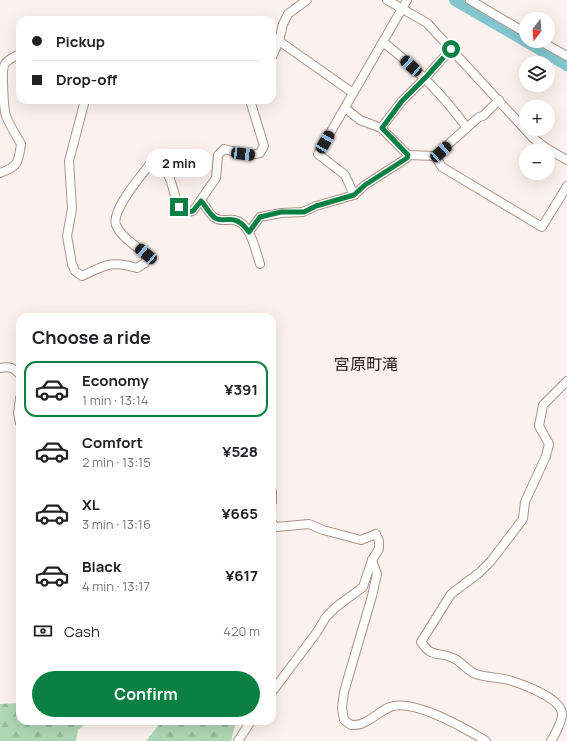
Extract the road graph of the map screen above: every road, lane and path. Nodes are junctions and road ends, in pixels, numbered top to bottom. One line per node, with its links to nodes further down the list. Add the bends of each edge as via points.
1 (307, 0): 7 (street, via 288,14)
2 (387, 0): 5 (street)
3 (408, 0): 5 (street)
4 (470, 0): 6 (street)
5 (402, 9): 8 (street); 11 (street, via 427,23)
6 (519, 29)
7 (280, 41): 10 (street); 15 (street)
8 (383, 42): 14 (street); 15 (street)
9 (553, 48): 13 (street)
10 (276, 49)
11 (451, 49): 14 (street); 16 (street)
12 (16, 56): 25 (street, via 3,65 2,73 6,115 22,144 19,160 13,168)
13 (567, 56)
14 (425, 79): 20 (street, via 402,101); 21 (street)
15 (353, 93): 19 (street)
16 (498, 100): 21 (street); 24 (street, via 533,138)
17 (84, 104): 28 (street, via 69,161 72,209 67,236 75,271 82,276 112,263 137,268 145,263 146,254 123,235 115,219 120,205 153,162 159,163 170,177 179,207 186,212 193,211)
18 (251, 104): 28 (street, via 264,146 260,153 254,155 224,149 218,154 216,178)
19 (345, 108): 20 (street, via 360,120); 27 (street, via 318,154 345,175)
20 (382, 128): 22 (street)
21 (467, 128): 23 (street)
22 (408, 155): 23 (street); 27 (street)
23 (435, 156): 26 (street, via 442,167 542,227)
24 (567, 160)
25 (0, 173)
26 (567, 186)
27 (354, 195): 29 (street, via 304,212 281,212 260,217)
28 (201, 201): 29 (street, via 214,218 234,220 243,224)
29 (249, 232): 30 (street)
30 (260, 264)
31 (0, 368): 32 (street, via 9,366)
32 (16, 371)
33 (567, 381): 40 (street, via 544,405 539,426 549,444 525,502 523,519 491,561 451,594 422,642 426,650 453,658 474,673 512,681 553,700 563,714)
34 (276, 527): 35 (street, via 309,524 362,540 376,534 379,549)
35 (372, 560): 36 (street, via 363,587 326,617); 39 (street, via 377,574 344,692 344,720 351,725 363,724 390,707 400,704 444,717)
36 (276, 687)
37 (248, 725): 38 (street)
38 (238, 741)
39 (486, 741)
40 (551, 741)

